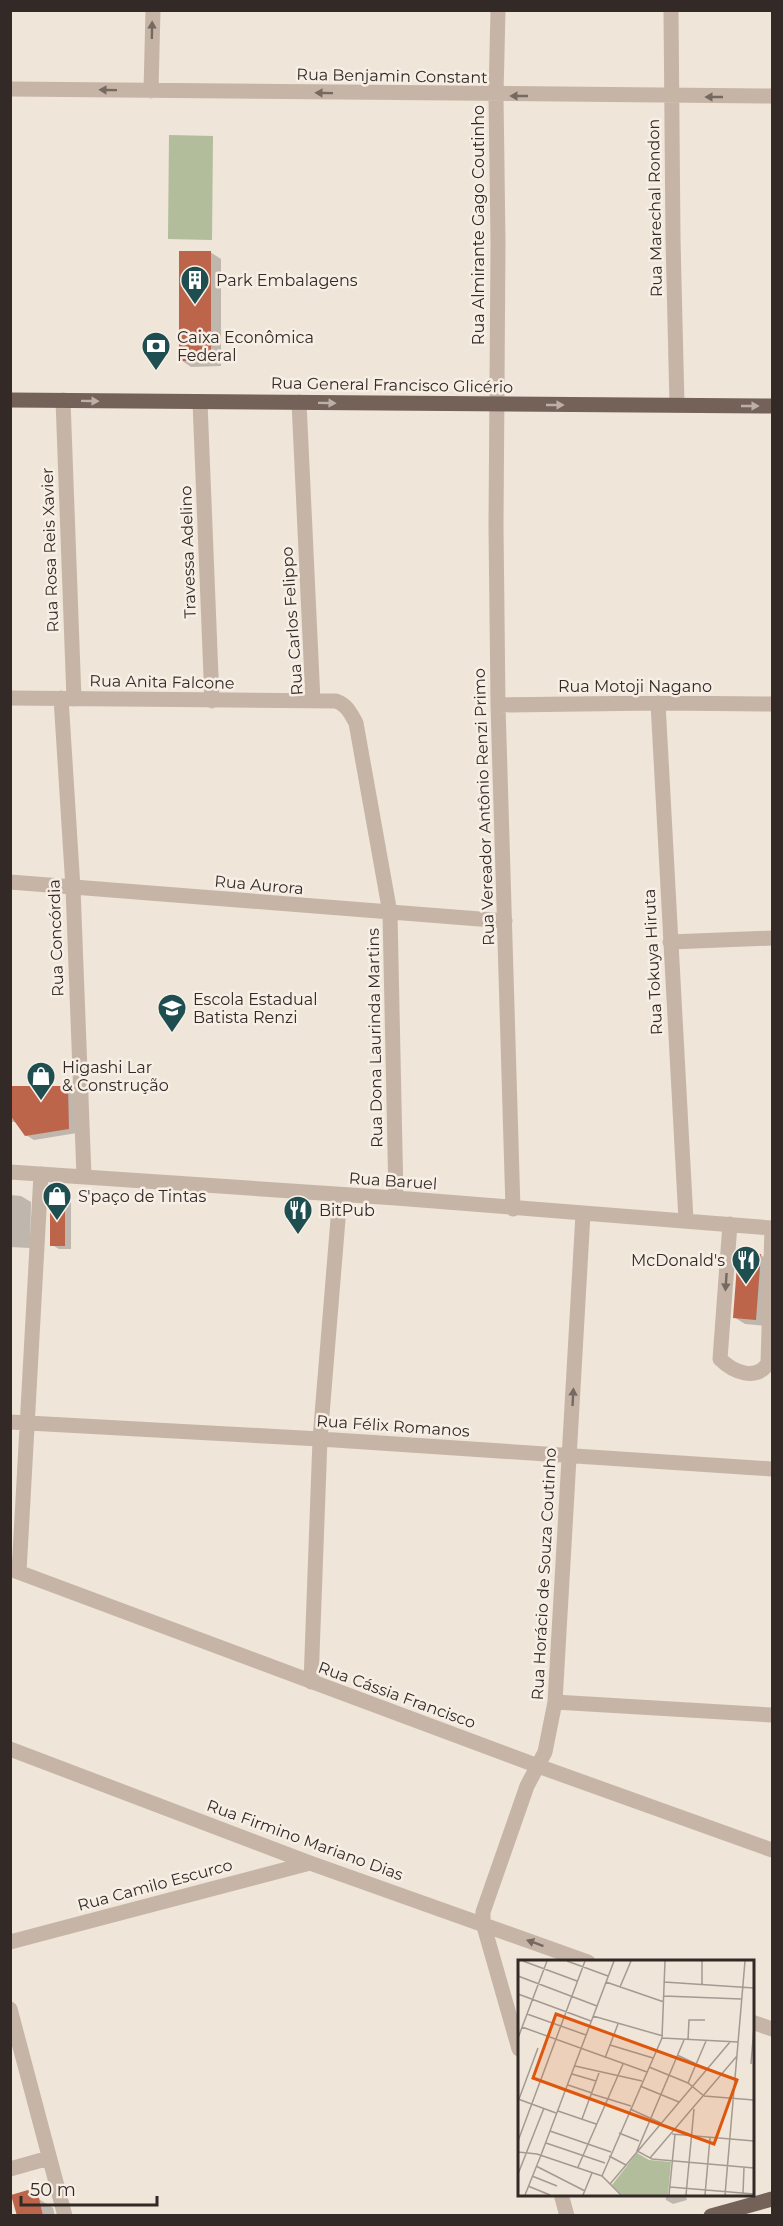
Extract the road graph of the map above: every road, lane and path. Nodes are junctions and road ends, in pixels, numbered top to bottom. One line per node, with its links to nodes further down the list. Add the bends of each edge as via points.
1 (153, 10): 5 (street, one-way to 1)
2 (498, 10): 6 (street, Rua Almirante Gago Coutinho)
3 (671, 10): 8 (street, Rua Marechal Rondon)
4 (10, 89): 5 (street, Rua Benjamin Constant, one-way to 4)
5 (151, 91): 6 (street, Rua Benjamin Constant, one-way to 5)
6 (496, 95): 8 (street, Rua Benjamin Constant, one-way to 6); 13 (street, Rua Almirante Gago Coutinho)
7 (772, 96): 8 (street, Rua Benjamin Constant, one-way to 8)
8 (671, 97): 14 (street, Rua Marechal Rondon)
9 (10, 400): 10 (main road, Rua General Francisco Glicério)
10 (63, 400): 11 (main road, Rua General Francisco Glicério, one-way to 11); 17 (street, Rua Rosa Reis Xavier)
11 (200, 402): 12 (main road, Rua General Francisco Glicério); 18 (street, Travessa Adelino)
12 (299, 402): 13 (main road, Rua General Francisco Glicério, one-way to 13); 19 (street, Rua Carlos Felippo)
13 (496, 404): 14 (main road, Rua General Francisco Glicério, one-way to 14); 22 (street, Rua Vereador Antônio Renzi Primo)
14 (677, 405): 15 (main road, Rua General Francisco Glicério, one-way to 15)
15 (772, 406)
16 (10, 698): 17 (street, Rua Anita Falcone)
17 (67, 699): 18 (street, Rua Anita Falcone); 24 (street, Rua Concórdia)
18 (212, 701): 19 (street, Rua Anita Falcone)
19 (312, 701): 25 (street, Rua Carlos Felippo, via 344,704 356,723)
20 (658, 703): 21 (street, Rua Motoji Nagano); 22 (street, Rua Motoji Nagano); 28 (street, Rua Tokuya Hiruta)
21 (772, 704)
22 (498, 705): 26 (street, Rua Vereador Antônio Renzi Primo)
23 (10, 882): 24 (street, Rua Aurora)
24 (73, 888): 25 (street, Rua Aurora); 31 (street, Rua Concórdia)
25 (390, 913): 26 (street, Rua Aurora); 33 (street, Rua Dona Laurinda Martins)
26 (505, 921): 34 (street, Rua Vereador Antônio Renzi Primo)
27 (772, 938): 28 (street)
28 (670, 942): 36 (street, Rua Tokuya Hiruta)
29 (10, 1172): 30 (street, Rua Baruel)
30 (41, 1174): 31 (street, Rua Baruel); 40 (street)
31 (84, 1176): 32 (street, Rua Baruel)
32 (340, 1195): 33 (street, Rua Baruel); 41 (street)
33 (396, 1198): 34 (street, Rua Baruel)
34 (513, 1209): 35 (street, Rua Baruel)
35 (583, 1214): 36 (street, Rua Baruel); 42 (street, Rua Horácio de Souza Coutinho, one-way to 35)
36 (686, 1220): 37 (street, Rua Baruel)
37 (730, 1224): 38 (street, Rua Baruel); 38 (street, one-way to 38, via 720,1359 729,1368 756,1374 768,1363)
38 (772, 1228)
39 (10, 1422): 40 (street, Rua Félix Romanos)
40 (26, 1424): 41 (street, Rua Félix Romanos); 44 (street)
41 (320, 1439): 42 (street, Rua Félix Romanos); 45 (street)
42 (569, 1455): 43 (street, Rua Félix Romanos); 46 (street, Rua Horácio de Souza Coutinho)
43 (772, 1469)
44 (15, 1570): 45 (street, Rua Cássia Francisco)
45 (310, 1682): 49 (street, Rua Cássia Francisco)
46 (555, 1702): 47 (street); 49 (street, Rua Horácio de Souza Coutinho, via 550,1736)
47 (772, 1715)
48 (10, 1749): 51 (street, Rua Firmino Mariano Dias)
49 (538, 1766): 50 (street, Rua Cássia Francisco); 52 (street, Rua Horácio de Souza Coutinho, via 526,1786 483,1912)
50 (772, 1850)
51 (310, 1863): 52 (street, Rua Firmino Mariano Dias); 53 (street, Rua Camilo Escurco)
52 (483, 1923): 54 (street, Rua Firmino Mariano Dias, one-way to 52); 58 (street)
53 (10, 1942)
54 (583, 1960)
55 (10, 2009): 59 (street)
56 (753, 2022): 57 (street)
57 (772, 2030)
58 (518, 2046)
59 (49, 2158): 60 (street); 63 (street)
60 (10, 2169)
61 (562, 2196): 64 (street)
62 (772, 2199): 65 (main road)
63 (65, 2216)
64 (567, 2216)
65 (711, 2216)

